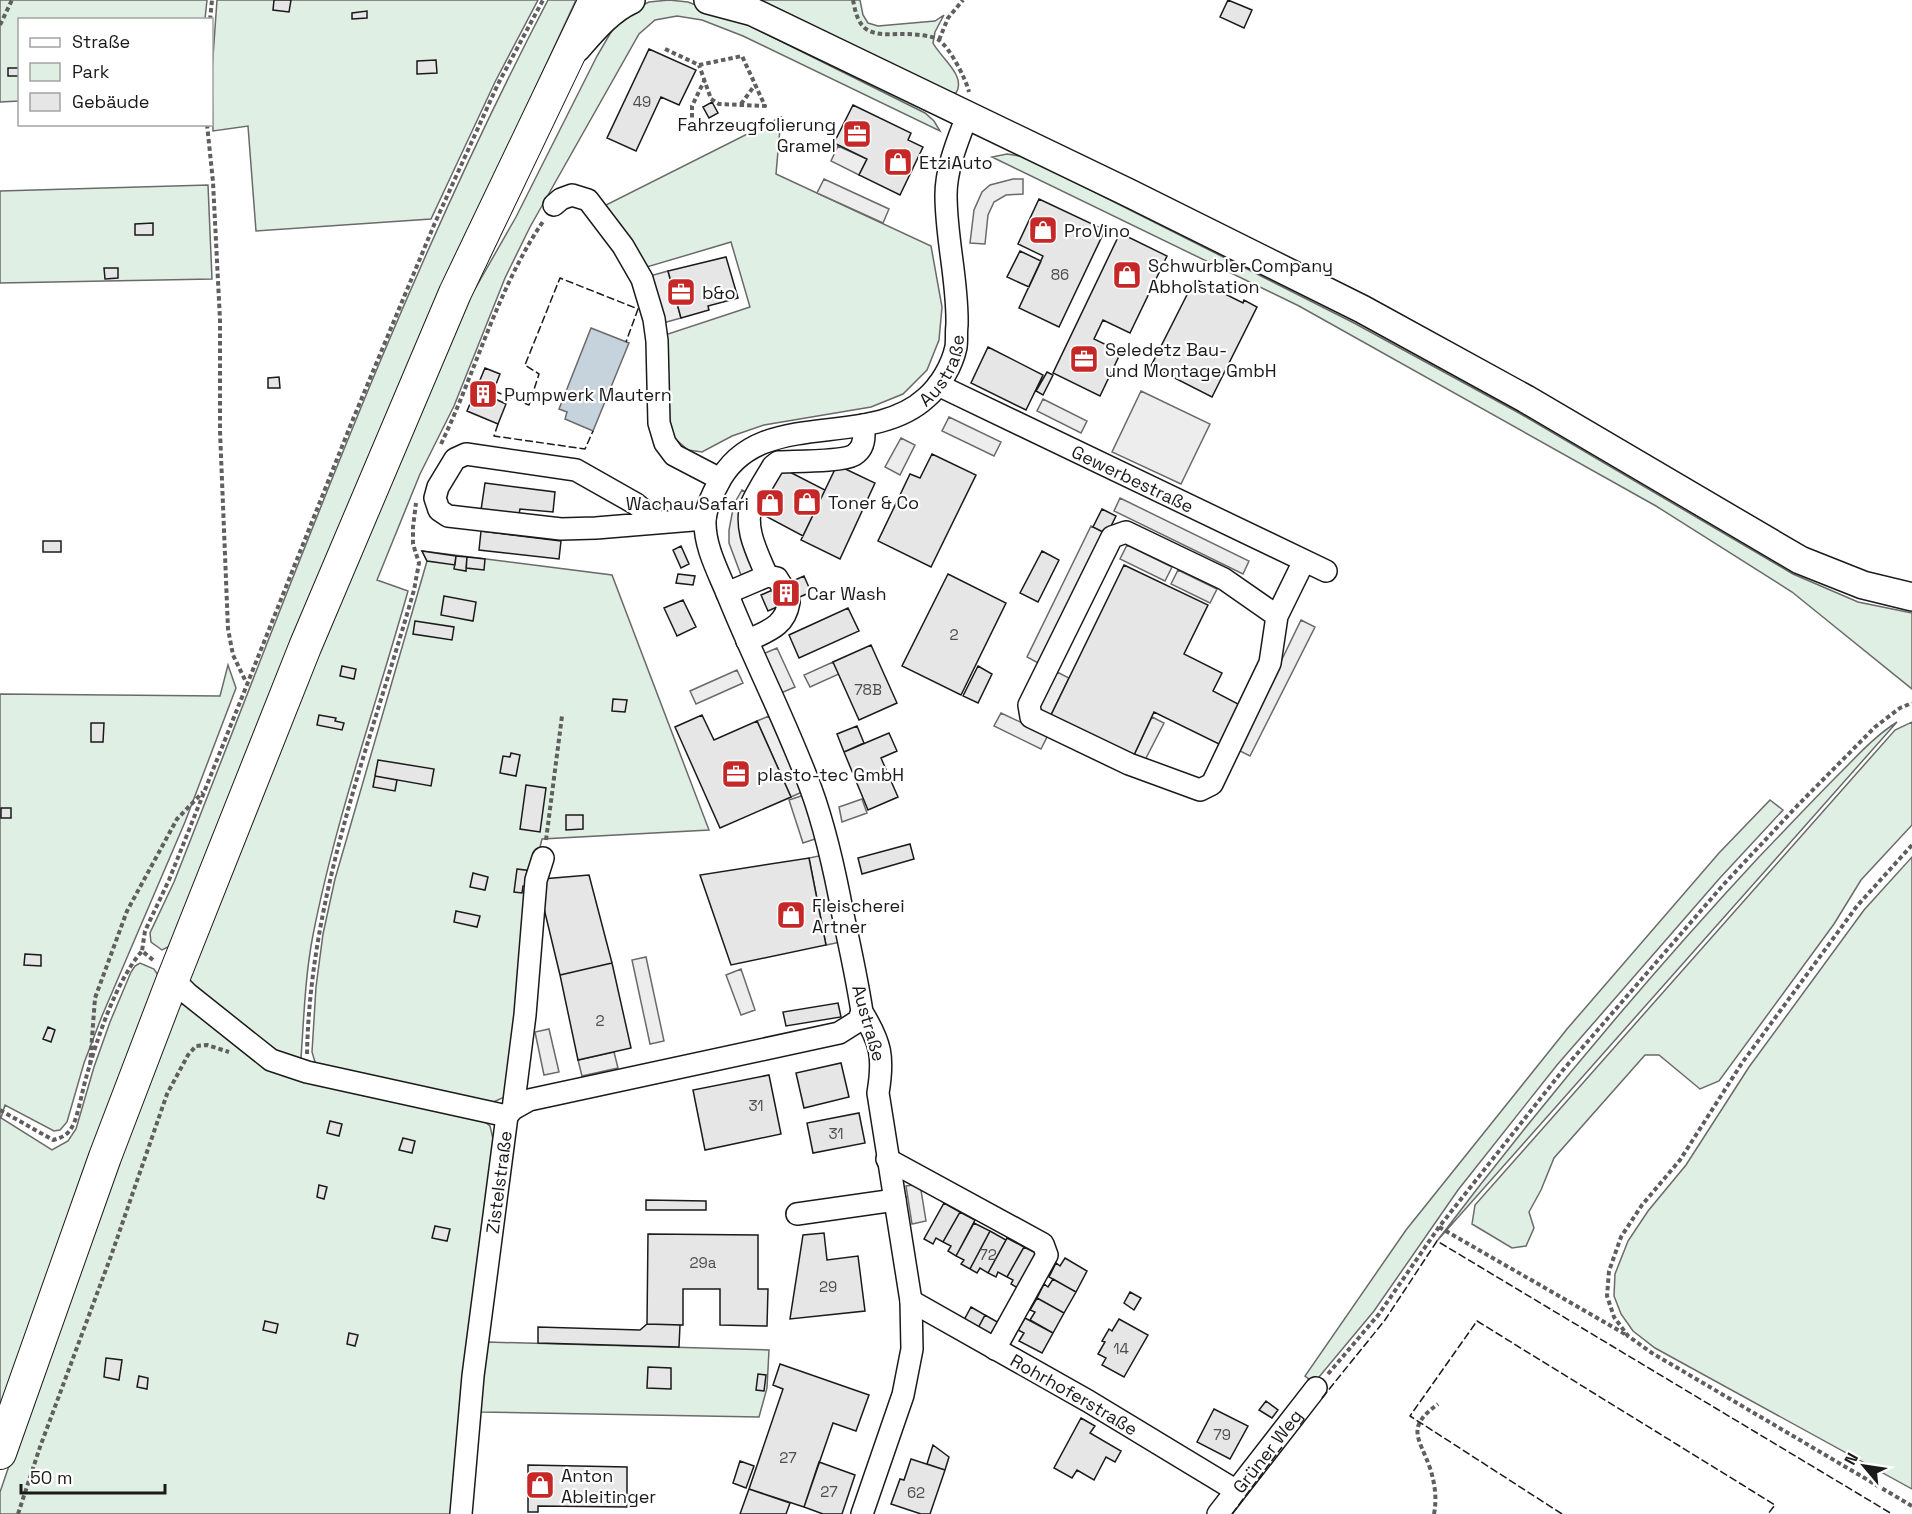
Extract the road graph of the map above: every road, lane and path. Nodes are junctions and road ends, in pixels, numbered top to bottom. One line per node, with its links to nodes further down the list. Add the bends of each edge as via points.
1 (12, 0): 11 (path)
2 (212, 0): 10 (path)
3 (543, 0): 37 (path, via 498,84 434,225)
4 (595, 0): 14 (highway)
5 (631, 0): 14 (main road, via 597,26)
6 (708, 0): 9 (main road)
7 (853, 0): 12 (path, via 864,28 877,34 913,34)
8 (963, 0): 12 (path, via 948,18)
9 (746, 6): 19 (main road)
10 (210, 18)
11 (0, 25)
12 (939, 40): 19 (path, via 967,82)
13 (665, 49): 15 (path)
14 (566, 60): 44 (highway, via 450,304)
15 (699, 65): 16 (path); 17 (path, via 742,56)
16 (704, 80): 18 (path, via 711,99 719,104); 20 (path, via 692,106)
17 (755, 85): 18 (path); 18 (path, via 765,106)
18 (741, 105)
19 (967, 116): 23 (street, Austraße, via 952,158 946,192 956,294 956,347); 34 (main road, via 1362,309 1526,399 1800,560 1863,585)
20 (692, 125)
21 (207, 126): 37 (path, via 220,320 228,629 233,655)
22 (554, 205): 25 (path, via 510,280); 26 (street, via 572,195 588,200 623,246 642,279 654,319 659,423 664,443 674,455)
23 (939, 385): 24 (street, Austraße, via 905,413); 30 (street, Gewerbestraße)
24 (863, 425): 26 (street, Austraße, via 795,433 766,442 738,456); 32 (street, via 862,446 854,455 778,462 752,504 751,534)
25 (439, 448)
26 (720, 479): 28 (street, Austraße)
27 (419, 495): 48 (path, via 413,527 419,563 414,590 346,820 318,936)
28 (705, 519): 29 (street); 33 (street, Austraße, via 707,543)
29 (658, 522): 29 (street, via 561,529 447,516 439,510 435,498 454,459 466,454 576,470 636,504)
30 (1304, 561): 31 (street, Gewerbestraße); 35 (street)
31 (1326, 572)
32 (779, 588): 33 (street); 36 (street, via 787,614 777,626)
33 (727, 593): 36 (street, Austraße)
34 (1912, 597)
35 (1277, 616): 35 (street, via 1224,579 1126,532 1112,537 1029,705 1031,717 1129,764 1200,790 1212,784 1270,663)
36 (747, 640): 45 (street, Austraße, via 826,832)
37 (246, 683): 40 (path)
38 (1912, 703): 54 (path, via 1875,727 1724,884 1563,1070)
39 (562, 716): 42 (path)
40 (204, 790): 43 (path, via 145,931); 47 (path, via 177,819 127,911 96,998)
41 (1912, 845): 56 (path, via 1857,906 1742,1063 1680,1160 1621,1237 1609,1271 1607,1296 1614,1317)
42 (543, 858): 50 (street, via 536,880 525,1015)
43 (142, 951): 44 (path); 47 (path, via 130,965)
44 (163, 970): 46 (street); 60 (highway, via 101,1168)
45 (862, 1012): 50 (street, Zistelstraße, via 858,1022 839,1033 529,1101); 51 (street, Austraße, via 879,1046 883,1068 878,1093)
46 (271, 1060): 48 (street); 63 (path, via 246,1058 207,1045 196,1046 188,1054 167,1094)
47 (90, 1065): 49 (path, via 72,1127 63,1137 54,1140)
48 (307, 1072): 50 (street)
49 (0, 1110)
50 (510, 1112): 64 (street, Zistelstraße, via 473,1376)
51 (887, 1159): 52 (street, Austraße); 57 (street, via 1043,1244 1047,1255)
52 (895, 1200): 53 (street); 55 (street, Austraße)
53 (797, 1214)
54 (1439, 1227): 56 (path); 58 (path, via 1379,1314)
55 (911, 1300): 57 (street, Rohrhoferstraße); 65 (street, Austraße, via 912,1349 903,1395)
56 (1628, 1336): 62 (path)
57 (995, 1348): 61 (street, Rohrhoferstraße)
58 (1316, 1388): 61 (street, Grüner Weg)
59 (1438, 1404): 67 (path, via 1419,1422 1417,1439 1437,1497)
60 (0, 1453)
61 (1235, 1490): 66 (street, Grüner Weg)
62 (1912, 1506)
63 (18, 1514)
64 (461, 1514)
65 (862, 1514)
66 (1218, 1514)
67 (1434, 1514)

